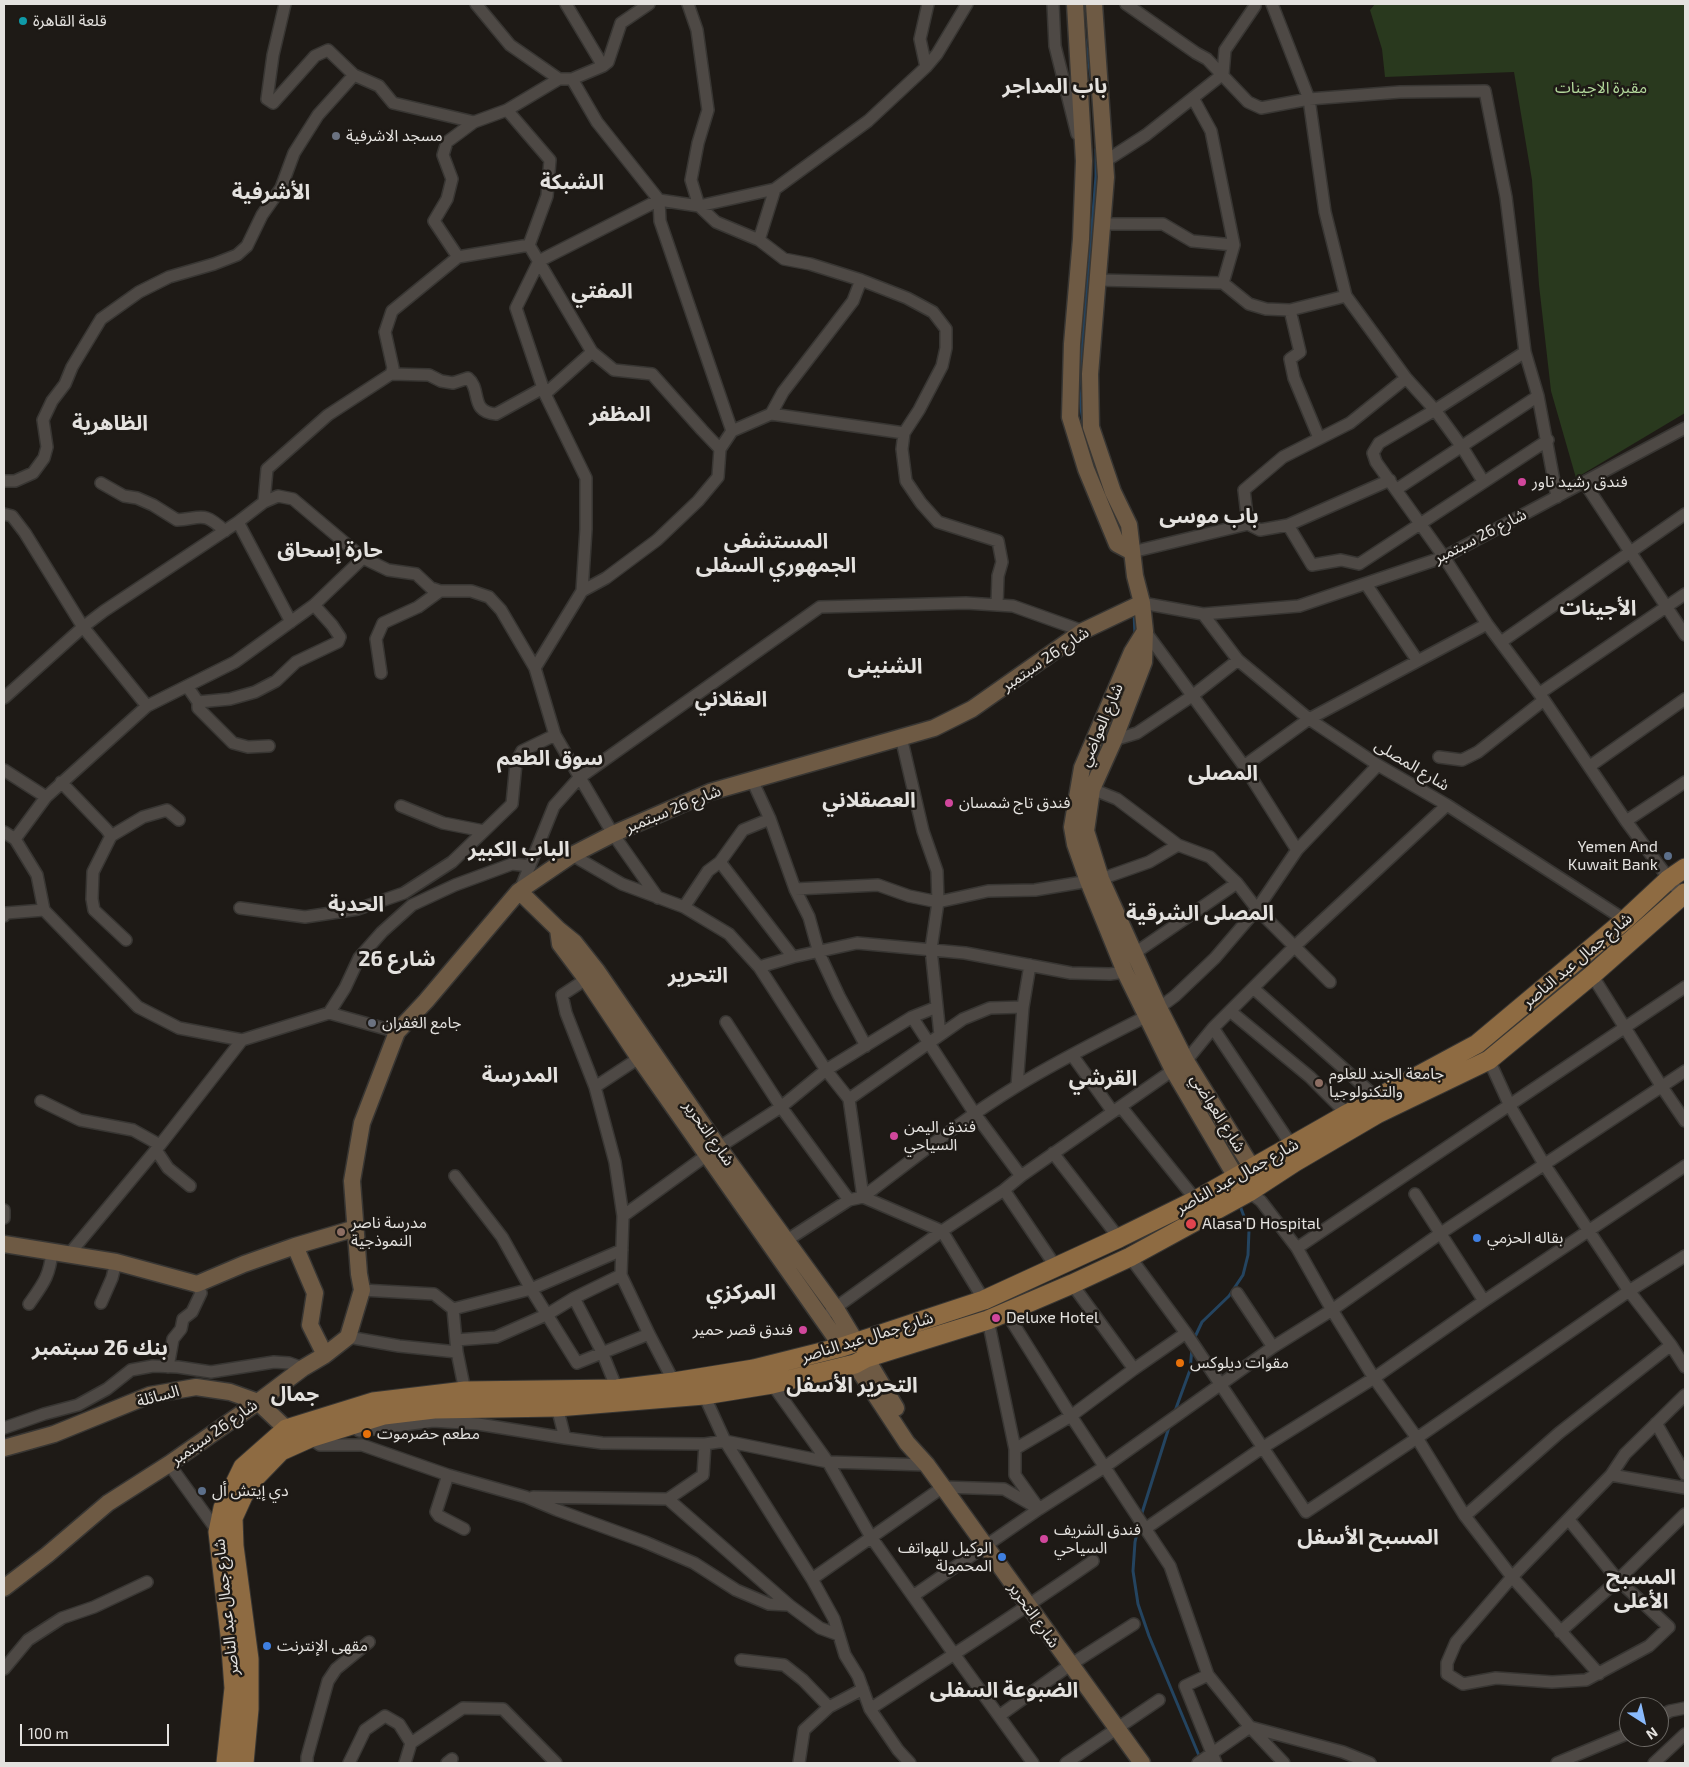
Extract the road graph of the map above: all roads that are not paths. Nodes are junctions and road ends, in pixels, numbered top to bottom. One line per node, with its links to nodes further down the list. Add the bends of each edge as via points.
1 (285, 4): 17 (street, via 267,99 272,102 315,56 328,50)
2 (476, 4): 18 (street, via 510,45)
3 (566, 4): 14 (street)
4 (649, 4): 14 (street, via 621,23 612,53)
5 (688, 4): 28 (street, via 697,30 708,110 690,180)
6 (928, 4): 15 (street, via 920,39)
7 (967, 4): 15 (street)
8 (1054, 4): 24 (street, via 1054,46)
9 (1075, 4): 24 (main road)
10 (1094, 4): 25 (main road)
11 (1126, 4): 16 (street, via 1207,59)
12 (1272, 4): 13 (street); 21 (street)
13 (1254, 5): 16 (street, via 1225,50)
14 (603, 66): 19 (street)
15 (926, 68): 26 (street, via 868,121)
16 (1223, 74): 20 (street); 21 (street, via 1248,102 1261,108)
17 (354, 76): 23 (street, via 379,86 393,102); 55 (street, via 318,115 294,153 281,188 262,215 247,246 237,255 169,277 101,319 43,420 47,447 44,458 33,474 15,482)
18 (559, 79): 19 (street); 22 (street)
19 (572, 79): 27 (street, via 597,122)
20 (1193, 98): 25 (street, via 1146,135); 32 (street, via 1211,131)
21 (1308, 99): 38 (street, via 1325,212); 41 (street, via 1400,92 1484,91 1506,197)
22 (507, 110): 23 (street); 31 (street, via 550,160 547,196)
23 (474, 122): 33 (street, via 447,142 443,155 452,179 447,199 434,220)
24 (1084, 161): 25 (main road); 69 (main road, via 1070,416 1086,468 1117,544)
25 (1104, 162): 29 (main road)
26 (775, 189): 28 (street); 30 (street)
27 (659, 200): 28 (street); 34 (street); 49 (street, via 660,221)
28 (699, 206): 30 (street, via 716,222)
29 (1102, 224): 32 (street, via 1164,224 1192,241); 36 (main road)
30 (759, 240): 35 (street, via 784,259)
31 (529, 245): 33 (street); 34 (street)
32 (1234, 245): 37 (street)
33 (458, 257): 42 (street, via 392,312 385,332 393,368)
34 (538, 261): 40 (street); 44 (street, via 516,308)
35 (861, 280): 47 (street, via 853,301 783,392); 50 (street, via 932,312 946,329 942,366)
36 (1097, 280): 37 (street); 69 (main road, via 1090,374 1091,427 1128,525)
37 (1223, 283): 39 (street, via 1249,304)
38 (1346, 296): 39 (street); 43 (street)
39 (1290, 310): 51 (street, via 1300,352 1290,359 1294,378)
40 (592, 352): 44 (street); 54 (street, via 614,370 652,374)
41 (1525, 352): 45 (street); 46 (street)
42 (391, 374): 44 (street, via 429,376 453,384 468,378 472,381 478,404 489,413 496,414); 61 (street, via 328,415 267,469)
43 (1406, 378): 46 (street); 51 (street, via 1350,423)
44 (544, 391): 75 (street, via 586,478)
45 (1538, 396): 52 (street); 53 (street)
46 (1435, 410): 53 (street); 59 (street, via 1380,443 1373,453)
47 (771, 414): 49 (street); 50 (street)
48 (1685, 428): 57 (street, شارع 26 سبتمبر)
49 (732, 431): 54 (street)
50 (904, 433): 79 (street, via 902,450 906,481 921,503 938,522 998,541 1002,562)
51 (1319, 438): 65 (street, via 1283,457 1244,490)
52 (1548, 440): 56 (street); 60 (street)
53 (1462, 447): 56 (street); 59 (street)
54 (720, 449): 75 (street, via 718,477 698,501 657,540 606,578)
55 (4, 481)
56 (1483, 481): 66 (street)
57 (1584, 482): 60 (street, شارع 26 سبتمبر); 70 (street)
58 (100, 483): 68 (street, via 124,496 153,505 177,520 201,516)
59 (1394, 485): 66 (street); 67 (street)
60 (1557, 497): 71 (street, شارع 26 سبتمبر)
61 (264, 502): 64 (street); 72 (street, via 278,496 293,499)
62 (4, 514): 84 (street, via 12,516 25,533)
63 (1685, 514): 70 (street)
64 (238, 522): 68 (street); 82 (street)
65 (1248, 524): 67 (street, via 1260,530); 69 (street)
66 (1420, 524): 67 (street, via 1359,564 1341,560 1312,565); 71 (street)
67 (1288, 525)
68 (225, 531): 84 (street)
69 (1132, 552): 77 (main road)
70 (1630, 554): 80 (street); 88 (street)
71 (1444, 557): 73 (street, شارع 26 سبتمبر); 83 (street)
72 (363, 558): 74 (street, via 388,570 416,574 431,588); 78 (street)
73 (1366, 584): 81 (street, شارع 26 سبتمبر, via 1299,606); 90 (street)
74 (440, 591): 91 (street, via 471,591 490,597); 92 (street, via 383,623 376,639)
75 (582, 591): 91 (street)
76 (1685, 594): 80 (street)
77 (1142, 603): 81 (street, شارع 26 سبتمبر); 85 (main road, شارع 26 سبتمبر); 86 (main road)
78 (314, 605): 82 (street); 98 (street, via 340,637 338,642 296,662 276,681 255,692 230,699)
79 (997, 605): 85 (street, via 1013,606); 110 (street, via 820,607)
80 (1666, 606): 87 (street); 95 (street)
81 (1203, 614): 89 (street, شارع المصلى)
82 (292, 622): 93 (street, via 235,662)
83 (1487, 624): 88 (street); 90 (street)
84 (84, 627): 96 (street); 99 (street)
85 (1083, 631): 102 (main road, شارع 26 سبتمبر, via 972,709 934,728)
86 (1145, 631): 94 (street); 103 (main road, شارع العواضي, via 1144,662); 133 (main road, شارع العواضي, via 1132,652 1082,768 1072,827 1075,844)
87 (1685, 636)
88 (1501, 642): 95 (street)
89 (1238, 660): 94 (street); 100 (street, شارع المصلى)
90 (1417, 660): 100 (street)
91 (535, 668): 101 (street)
92 (381, 673)
93 (187, 686): 98 (street); 99 (street)
94 (1192, 696): 103 (street, via 1138,733); 107 (street)
95 (1542, 697): 105 (street, via 1478,752 1462,760); 108 (street)
96 (4, 698)
97 (1685, 699): 108 (street)
98 (198, 702): 104 (street, via 198,708 205,717 233,743)
99 (147, 706): 112 (street)
100 (1309, 718): 106 (street, شارع المصلى); 107 (street)
101 (555, 735): 110 (street); 121 (street, via 522,752 516,763 512,804)
102 (901, 737): 111 (main road, شارع 26 سبتمبر); 139 (street, via 923,831 937,871)
103 (1114, 740): 114 (main road, شارع العواضي)
104 (269, 746)
105 (1439, 757)
106 (1378, 765): 116 (street, شارع المصلى); 127 (street)
107 (1244, 766): 127 (street)
108 (1590, 766): 120 (street)
109 (4, 770): 115 (street)
110 (579, 778): 123 (street); 130 (street, via 554,806)
111 (752, 780): 118 (street); 123 (main road, شارع 26 سبتمبر, via 710,792)
112 (61, 782): 115 (street); 124 (street)
113 (1685, 782): 120 (street)
114 (1092, 789): 126 (street, via 1117,799); 133 (main road, شارع العواضي, via 1086,831)
115 (46, 797): 125 (street)
116 (1447, 805): 145 (street, شارع المصلى); 147 (street)
117 (401, 806): 121 (street, via 442,824)
118 (770, 819): 129 (street, via 743,830); 135 (street)
119 (179, 820): 124 (street, via 167,810 143,818)
120 (1626, 821): 132 (street)
121 (484, 831): 141 (street, via 452,862 404,893 358,910 305,917)
122 (4, 832): 125 (street)
123 (613, 834): 128 (main road, شارع 26 سبتمبر); 138 (street)
124 (111, 836): 146 (street, via 93,872 92,899 94,910)
125 (15, 839): 143 (street, via 37,875)
126 (1178, 845): 133 (street, via 1149,862); 134 (street, via 1210,857)
127 (1297, 850): 142 (street)
128 (572, 855): 136 (main road, شارع 26 سبتمبر); 138 (street, via 622,884)
129 (720, 862): 140 (street, via 708,871); 151 (street)
130 (530, 866): 136 (street); 164 (street, via 512,864 412,905 359,958)
131 (1685, 868): 132 (main road, شارع جمال عبد الناصر)
132 (1669, 879): 137 (street); 145 (main road, شارع جمال عبد الناصر)
133 (1094, 880): 139 (street, via 1035,890 988,891); 150 (main road, شارع العواضي); 154 (main road, شارع العواضي)
134 (1237, 883): 142 (street); 150 (street)
135 (795, 889): 139 (street, via 878,886); 149 (street, via 809,917)
136 (519, 891): 156 (main road, شارع التحرير, via 574,942); 169 (main road, شارع 26 سبتمبر)
137 (1684, 896): 155 (main road, شارع جمال عبد الناصر)
138 (658, 898): 140 (street)
139 (938, 902): 148 (street)
140 (684, 906): 153 (street, via 729,934)
141 (240, 908)
142 (1257, 909): 147 (street); 163 (street, via 1215,958)
143 (44, 910): 144 (street); 171 (street, via 138,1007 179,1028)
144 (5, 914)
145 (1624, 920): 183 (main road, شارع جمال عبد الناصر, via 1477,1044)
146 (126, 940)
147 (1295, 946): 157 (street); 159 (street)
148 (931, 949): 149 (street, via 857,943); 152 (street); 160 (street)
149 (818, 952): 151 (street); 173 (street)
150 (1135, 953): 163 (main road, شارع العواضي)
151 (793, 957): 153 (street)
152 (1030, 965): 154 (street, via 1071,973); 161 (street)
153 (759, 967): 178 (street)
154 (1125, 972): 163 (main road, شارع العواضي)
155 (1592, 975): 168 (street); 176 (main road, شارع جمال عبد الناصر)
156 (592, 976): 175 (main road, شارع التحرير); 181 (street, via 562,995); 194 (main road, شارع التحرير)
157 (1330, 982)
158 (1685, 987): 168 (street)
159 (1253, 988): 162 (street); 183 (street)
160 (937, 1007): 165 (street); 170 (street)
161 (1023, 1007): 170 (street, via 990,1008 963,1019); 180 (street)
162 (1230, 1011): 167 (street); 190 (street, via 1310,1077)
163 (1153, 1012): 174 (street); 177 (main road, شارع العواضي)
164 (329, 1013): 169 (street); 171 (street)
165 (912, 1017): 172 (street); 173 (street)
166 (726, 1022): 187 (street)
167 (1213, 1028): 177 (street); 192 (street)
168 (1625, 1028): 182 (street); 186 (street)
169 (396, 1032): 211 (main road, شارع 26 سبتمبر, via 362,1123 352,1181)
170 (940, 1035): 172 (street)
171 (242, 1040): 193 (street)
172 (929, 1042): 184 (street); 189 (street)
173 (866, 1046): 178 (street)
174 (1072, 1055): 180 (street); 188 (street)
175 (639, 1058): 181 (street); 194 (main road, شارع التحرير)
176 (1489, 1060): 186 (street); 202 (main road, شارع جمال عبد الناصر, via 1377,1114)
177 (1180, 1065): 188 (street); 200 (main road, شارع العواضي); 202 (main road, شارع العواضي)
178 (826, 1070): 184 (street); 187 (street)
179 (1685, 1072): 182 (street)
180 (1017, 1086): 189 (street)
181 (595, 1087): 209 (street, via 615,1162)
182 (1662, 1087): 191 (street); 196 (street)
183 (1377, 1098): 190 (main road, شارع جمال عبد الناصر)
184 (849, 1099): 205 (street)
185 (42, 1101): 193 (street, via 80,1120 133,1130)
186 (1510, 1106): 196 (street); 219 (street)
187 (781, 1107): 194 (street); 206 (street)
188 (1117, 1109): 195 (street); 207 (street)
189 (975, 1114): 199 (street); 205 (street)
190 (1347, 1114): 192 (main road, شارع جمال عبد الناصر)
191 (1685, 1122)
192 (1292, 1146): 202 (main road, شارع جمال عبد الناصر)
193 (158, 1148): 201 (street, via 168,1168); 222 (street)
194 (713, 1151): 209 (street); 217 (main road, شارع التحرير)
195 (1053, 1154): 199 (street); 215 (street)
196 (1544, 1164): 212 (street); 214 (street)
197 (1685, 1166): 212 (street)
198 (455, 1176): 230 (street, via 502,1237)
199 (1021, 1176): 203 (street)
200 (1236, 1177): 202 (main road, شارع جمال عبد الناصر); 207 (main road, شارع جمال عبد الناصر)
201 (190, 1186)
202 (1256, 1186): 219 (street); 224 (main road, شارع جمال عبد الناصر)
203 (1004, 1190): 213 (street); 226 (street)
204 (1415, 1194): 214 (street)
205 (863, 1197): 206 (street); 213 (street)
206 (850, 1200): 217 (street)
207 (1196, 1200): 215 (main road, شارع جمال عبد الناصر)
208 (4, 1210): 210 (street)
209 (623, 1216): 220 (street)
210 (4, 1218)
211 (356, 1228): 218 (main road); 231 (main road, شارع 26 سبتمبر)
212 (1589, 1230): 232 (street); 236 (street)
213 (942, 1231): 235 (street); 240 (street)
214 (1441, 1233): 236 (street); 241 (street)
215 (1119, 1238): 226 (main road, شارع جمال عبد الناصر)
216 (4, 1244): 221 (main road)
217 (780, 1245): 240 (main road, شارع التحرير); 244 (main road, شارع التحرير)
218 (295, 1246): 228 (main road); 254 (main road, via 315,1293 310,1325)
219 (1297, 1248): 241 (street)
220 (622, 1250): 227 (street); 230 (street)
221 (52, 1251): 222 (main road); 238 (street, via 50,1268)
222 (70, 1253): 225 (main road)
223 (1685, 1256): 232 (street)
224 (1130, 1257): 229 (main road, شارع جمال عبد الناصر); 246 (street)
225 (116, 1262): 228 (main road); 237 (street)
226 (1056, 1267): 235 (main road, شارع جمال عبد الناصر)
227 (621, 1275): 234 (street); 247 (street)
228 (197, 1284): 256 (street, via 201,1293 173,1339)
229 (1072, 1284): 242 (main road, شارع جمال عبد الناصر); 259 (street)
230 (531, 1289): 239 (street); 243 (street)
231 (362, 1290): 239 (street, via 434,1294); 248 (main road, شارع 26 سبتمبر)
232 (1629, 1291): 250 (street); 277 (street)
233 (1237, 1292): 252 (street)
234 (574, 1298): 243 (street); 253 (street)
235 (984, 1300): 249 (main road, شارع جمال عبد الناصر)
236 (1484, 1301): 261 (street)
237 (102, 1303)
238 (29, 1304)
239 (453, 1309): 251 (street)
240 (836, 1309): 244 (street); 249 (main road, شارع التحرير)
241 (1332, 1310): 252 (street); 261 (street)
242 (1006, 1312): 245 (main road, شارع جمال عبد الناصر); 272 (street)
243 (548, 1314): 251 (street, via 496,1337); 253 (street, via 577,1363)
244 (821, 1316): 249 (main road, شارع التحرير)
245 (988, 1320): 255 (main road, شارع جمال عبد الناصر); 283 (street)
246 (1186, 1333): 259 (street); 264 (street)
247 (649, 1334): 253 (street); 262 (street)
248 (348, 1337): 251 (street, via 400,1346); 254 (main road, شارع 26 سبتمبر)
249 (849, 1344): 262 (main road, شارع جمال عبد الناصر, via 754,1369)
250 (1671, 1345): 257 (street); 297 (street, via 1559,1432)
251 (457, 1346): 267 (street)
252 (1273, 1348): 264 (street)
253 (602, 1352): 266 (street)
254 (325, 1355): 258 (main road, شارع 26 سبتمبر)
255 (861, 1361): 263 (main road, شارع جمال عبد الناصر); 286 (main road, شارع التحرير, via 906,1443)
256 (168, 1367): 260 (street); 274 (street, via 130,1370 107,1389 78,1405)
257 (1685, 1367)
258 (303, 1368): 260 (street, via 274,1362); 270 (main road, شارع 26 سبتمبر)
259 (1134, 1369): 272 (street)
260 (211, 1372): 265 (street)
261 (1374, 1378): 277 (street); 282 (street)
262 (674, 1382): 266 (main road, شارع جمال عبد الناصر)
263 (772, 1384): 268 (main road, شارع جمال عبد الناصر); 284 (street)
264 (1220, 1385): 282 (street); 287 (street)
265 (196, 1387): 270 (main road, السائلة, via 230,1392); 281 (main road, السائلة, via 150,1395 54,1434)
266 (617, 1389): 267 (main road, شارع جمال عبد الناصر)
267 (464, 1391): 275 (main road, شارع جمال عبد الناصر, via 373,1402)
268 (704, 1394): 271 (main road, شارع جمال عبد الناصر); 279 (street)
269 (1685, 1396): 273 (street)
270 (258, 1402): 275 (main road, السائلة); 285 (main road, شارع 26 سبتمبر)
271 (558, 1407): 276 (street); 278 (main road, شارع جمال عبد الناصر, via 434,1409 384,1415)
272 (1071, 1416): 283 (street); 287 (street)
273 (1656, 1423): 288 (street); 290 (street, via 1625,1454)
274 (4, 1428)
275 (286, 1429): 278 (main road, السائلة); 301 (main road, شارع جمال عبد الناصر, via 243,1466 223,1508)
276 (565, 1438): 278 (street, via 478,1424 433,1421); 280 (street, via 602,1444)
277 (1417, 1438): 282 (street, via 1306,1512); 297 (street)
278 (309, 1440): 289 (street, via 320,1445 362,1445); 337 (main road, شارع جمال عبد الناصر, via 282,1451 252,1481 234,1518 234,1546 249,1659)
279 (725, 1441): 280 (street); 284 (street); 306 (street)
280 (705, 1444): 294 (street, via 703,1475)
281 (4, 1448)
282 (1262, 1448): 300 (street)
283 (1015, 1449): 295 (street, via 1015,1475)
284 (828, 1462): 286 (street); 302 (street)
285 (169, 1464): 301 (street); 309 (main road, شارع 26 سبتمبر, via 108,1503)
286 (927, 1465): 291 (main road, شارع التحرير)
287 (1106, 1466): 295 (street); 300 (street)
288 (1685, 1474)
289 (448, 1475): 293 (street); 299 (street, via 436,1512)
290 (1612, 1475): 292 (street); 298 (street)
291 (943, 1488): 295 (street, via 1004,1489); 302 (street); 303 (main road, شارع التحرير)
292 (1685, 1488)
293 (526, 1497): 294 (street); 311 (street, via 694,1563 736,1590 769,1604)
294 (668, 1499): 311 (street)
295 (1039, 1509): 303 (street)
296 (1685, 1514): 307 (street)
297 (1465, 1516): 305 (street)
298 (1569, 1520): 305 (street); 307 (street)
299 (464, 1529)
300 (1145, 1529): 322 (street, via 1170,1566)
301 (218, 1532): 336 (main road, شارع جمال عبد الناصر, via 234,1688)
302 (871, 1537): 306 (street); 310 (street)
303 (986, 1547): 310 (street); 312 (main road, شارع التحرير)
304 (1093, 1561): 312 (street)
305 (1512, 1577): 314 (street); 321 (street, via 1456,1642 1447,1663 1448,1674 1463,1684 1496,1678 1552,1682 1586,1680)
306 (812, 1579): 315 (street, via 834,1618)
307 (1618, 1580): 314 (street); 321 (street, via 1669,1628 1649,1646)
308 (147, 1582): 320 (street, via 62,1618 28,1640)
309 (5, 1586)
310 (913, 1596): 317 (street)
311 (789, 1605): 315 (street, via 820,1628)
312 (1028, 1607): 317 (street); 319 (main road, شارع التحرير)
313 (1134, 1624): 319 (street)
314 (1560, 1632): 321 (street)
315 (839, 1635): 323 (street)
316 (369, 1642): 338 (street, via 328,1681)
317 (954, 1654): 327 (street); 329 (street)
318 (741, 1660): 325 (street, via 784,1665 804,1680)
319 (1070, 1665): 329 (street); 331 (main road, شارع التحرير)
320 (4, 1669)
321 (1599, 1674)
322 (1208, 1675): 330 (street); 335 (street, via 1185,1686)
323 (863, 1690): 325 (street); 327 (street)
324 (1160, 1700): 331 (street)
325 (829, 1707): 342 (street, via 804,1730)
326 (1685, 1708): 328 (street)
327 (870, 1710): 343 (street)
328 (1669, 1712)
329 (999, 1716): 344 (street)
330 (1250, 1726): 335 (street); 348 (street); 349 (street, via 1343,1752)
331 (1118, 1728): 345 (street); 346 (main road, شارع التحرير)
332 (1685, 1734): 351 (street)
333 (1619, 1737): 350 (street)
334 (411, 1743): 339 (street, via 399,1724 385,1716 366,1730); 340 (street); 341 (street, via 463,1708 503,1709)
335 (1212, 1758): 347 (street)
336 (226, 1763)
337 (244, 1763)
338 (307, 1763)
339 (349, 1763)
340 (405, 1763)
341 (556, 1763)
342 (799, 1763)
343 (910, 1763)
344 (1034, 1763)
345 (1066, 1763)
346 (1142, 1763)
347 (1198, 1763)
348 (1284, 1763)
349 (1370, 1763)
350 (1557, 1763)
351 (1654, 1763)

